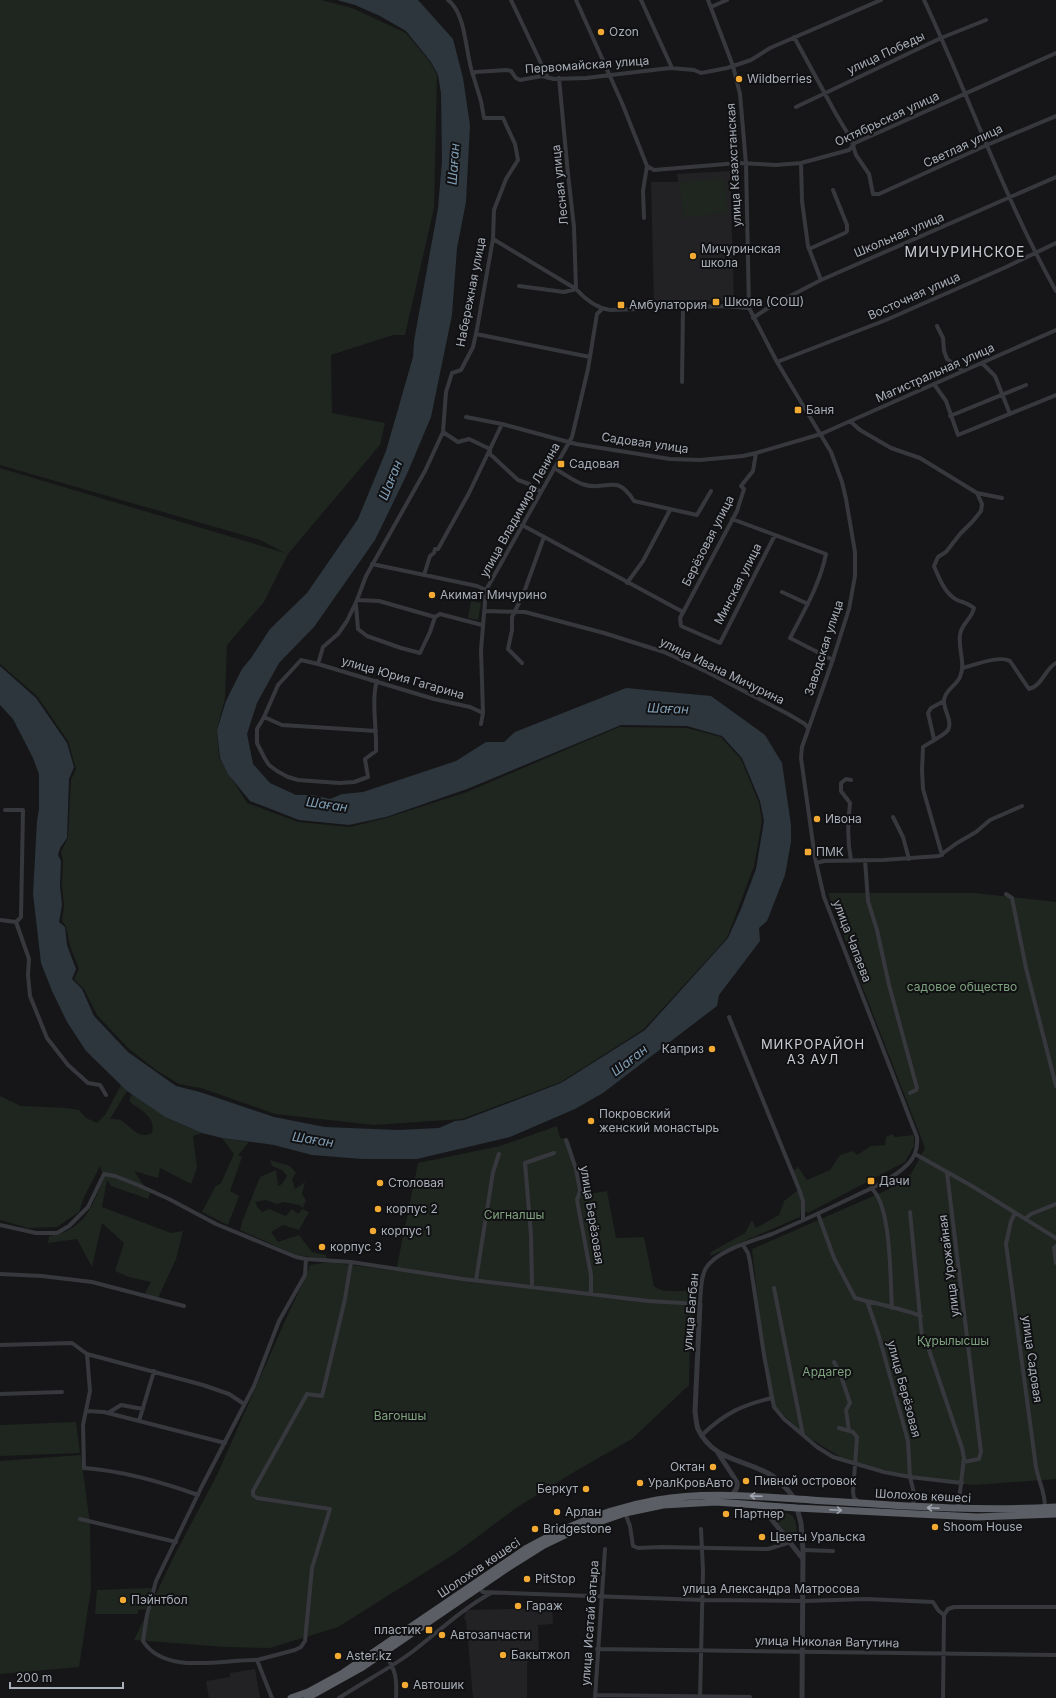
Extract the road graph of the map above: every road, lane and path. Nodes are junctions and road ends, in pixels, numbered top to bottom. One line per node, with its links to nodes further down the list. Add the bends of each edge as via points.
1 (448, 0): 16 (street, Набережная улица, via 452,3 462,25)
2 (510, 0): 18 (street)
3 (576, 0): 17 (street)
4 (641, 0): 15 (street)
5 (708, 0): 9 (street, улица Казахстанская)
6 (727, 0): 9 (street)
7 (880, 0): 11 (street, Первомайская улица)
8 (924, 0): 12 (street)
9 (711, 7): 14 (street, улица Казахстанская)
10 (986, 20): 12 (street, улица Победы)
11 (794, 37): 14 (street, Первомайская улица, via 751,60); 20 (street)
12 (942, 38): 20 (street, улица Победы); 21 (street)
13 (1056, 53): 21 (street, Октябрьская улица)
14 (733, 66): 15 (street, Первомайская улица, via 701,73); 27 (street, улица Казахстанская, via 740,94)
15 (672, 68): 17 (street, Первомайская улица)
16 (474, 74): 18 (street, Первомайская улица, via 507,70 520,80 542,76); 33 (street, Набережная улица, via 484,118 503,118 515,144 518,160 506,180 494,210)
17 (610, 76): 19 (street, Первомайская улица); 28 (street)
18 (548, 78): 19 (street, Первомайская улица)
19 (559, 78): 39 (street, Лесная улица, via 574,227)
20 (825, 93): 22 (street, улица Победы); 24 (street)
21 (964, 94): 24 (street, Октябрьская улица); 25 (street)
22 (796, 107)
23 (1056, 116): 25 (street, Светлая улица)
24 (854, 145): 25 (street, Светлая улица, via 856,155 869,174 873,194 878,194); 26 (street, Октябрьская улица, via 849,150)
25 (987, 145): 31 (street)
26 (801, 163): 27 (street, Октябрьская улица); 35 (street, via 802,202)
27 (746, 164): 28 (street, Октябрьская улица, via 654,170); 42 (street, улица Казахстанская)
28 (647, 166): 32 (street, via 643,191)
29 (1056, 177): 31 (street, Школьная улица)
30 (833, 190): 35 (street, via 847,231)
31 (1010, 198): 36 (street); 37 (street, Школьная улица)
32 (644, 218)
33 (493, 239): 39 (street); 47 (street, Набережная улица)
34 (1056, 243): 36 (street, Восточная улица)
35 (809, 249): 37 (street)
36 (1035, 253): 40 (street); 49 (street, Восточная улица, via 886,320)
37 (821, 280): 44 (street, Школьная улица)
38 (519, 286): 39 (street, via 564,292)
39 (576, 289): 43 (street)
40 (1056, 290)
41 (684, 308): 42 (street); 43 (street); 52 (street)
42 (749, 308): 44 (street, улица Казахстанская)
43 (602, 309): 48 (street, улица Владимира Ленина, via 597,314)
44 (753, 318): 49 (street, улица Казахстанская)
45 (937, 326): 51 (street, via 943,338 947,359)
46 (1055, 332): 50 (street, Магистральная улица)
47 (476, 334): 48 (street); 62 (street, Набережная улица, via 466,364 461,370 452,373 446,392)
48 (590, 358): 64 (street, улица Владимира Ленина)
49 (777, 362): 63 (street, улица Казахстанская)
50 (982, 363): 51 (street, Магистральная улица); 55 (street, via 995,376)
51 (963, 371): 53 (street, Магистральная улица)
52 (682, 382)
53 (934, 384): 58 (street, via 946,401); 60 (street, Магистральная улица)
54 (1026, 385): 55 (street)
55 (1003, 395): 57 (street); 58 (street)
56 (1056, 395): 57 (street)
57 (1010, 414): 58 (street, via 958,435)
58 (950, 416)
59 (466, 417): 61 (street, Садовая улица)
60 (850, 421): 63 (street, Магистральная улица); 70 (street, via 860,430 891,448 920,458)
61 (502, 424): 64 (street, Садовая улица); 65 (street)
62 (443, 432): 65 (street, via 458,442 469,439); 77 (street, Набережная улица, via 425,471)
63 (821, 434): 66 (street, Садовая улица); 90 (street, Заводская улица, via 842,482 855,552 852,596)
64 (569, 442): 66 (street, Садовая улица, via 678,459 720,459); 67 (street, улица Владимира Ленина)
65 (490, 448): 68 (street, via 490,454 508,472); 78 (street, via 438,549 430,556)
66 (756, 453): 73 (street, Берёзовая улица, via 753,470 741,486 744,489 743,494 738,511)
67 (554, 468): 68 (street, улица Владимира Ленина); 72 (street, via 582,484 622,486 634,501)
68 (541, 492): 74 (street, улица Владимира Ленина)
69 (711, 492): 72 (street, via 698,515)
70 (977, 493): 71 (street); 94 (street, via 982,504 981,511 946,552 938,556 934,566 938,578 949,594 974,608 960,633 959,646)
71 (1002, 498)
72 (670, 510): 79 (street, via 643,560)
73 (732, 519): 75 (street); 86 (street, Берёзовая улица)
74 (522, 524): 76 (street); 80 (street, улица Владимира Ленина)
75 (775, 535): 83 (street, via 826,554); 88 (street, Минская улица, via 720,643 681,626)
76 (544, 537): 79 (street); 85 (street)
77 (372, 564): 78 (street); 82 (street, Набережная улица)
78 (424, 575): 80 (street)
79 (627, 583): 86 (street)
80 (486, 590): 84 (street, улица Владимира Ленина)
81 (782, 592): 83 (street)
82 (356, 602): 87 (street, via 379,601); 87 (street, via 358,629 367,636 420,653); 93 (street, Набережная улица, via 338,634 323,647)
83 (808, 604): 90 (street, via 790,638)
84 (484, 611): 85 (street, улица Ивана Мичурина); 89 (street, улица Владимира Ленина)
85 (515, 612): 91 (street, via 512,617 508,649); 100 (street, улица Ивана Мичурина, via 525,612 664,652 782,711)
86 (682, 612): 88 (street, Берёзовая улица)
87 (435, 617): 89 (street, via 440,614)
88 (680, 618)
89 (482, 624): 97 (street, улица Владимира Ленина)
90 (833, 660): 100 (street, Заводская улица)
91 (522, 663)
92 (1056, 663): 94 (street, via 1041,681 1029,689 1006,659)
93 (318, 664): 95 (street, улица Юрия Гагарина); 98 (street, via 301,660 278,685)
94 (963, 668): 96 (street, via 959,679 946,693)
95 (377, 681): 97 (street, улица Юрия Гагарина); 101 (street, via 374,690)
96 (944, 701): 102 (street, via 931,708 928,714); 102 (street, via 950,721 948,730 944,735)
97 (483, 713): 99 (street, улица Владимира Ленина)
98 (264, 717): 101 (street, via 282,725); 101 (street, via 257,729 257,743 269,765 288,777 310,782 354,782 368,777 365,759 376,751)
99 (480, 724)
100 (808, 728): 111 (street, улица Чапаева, via 801,758)
101 (376, 732)
102 (934, 739): 107 (street, via 923,747 922,770 924,789)
103 (851, 780): 109 (street, via 846,779 841,783 841,791 850,803 848,846)
104 (1022, 806): 107 (street, via 990,820)
105 (5, 810): 114 (street, via 23,810 21,917)
106 (893, 817): 108 (street, via 903,837)
107 (942, 855): 108 (street)
108 (908, 859): 110 (street)
109 (851, 860): 110 (street); 111 (street, via 824,860)
110 (865, 860): 117 (street, via 868,901 917,1088)
111 (816, 863): 122 (street, улица Чапаева, via 824,897 917,1137)
112 (1006, 894): 116 (street, via 1012,898 1026,968)
113 (0, 920): 114 (street)
114 (16, 922): 118 (street, via 29,959 30,996 47,1038 68,1065 88,1083 100,1085)
115 (729, 1018): 130 (street, via 799,1189 804,1207)
116 (1056, 1086)
117 (910, 1093)
118 (106, 1095)
119 (566, 1140): 142 (street, улица Берёзовая, via 580,1191 577,1200 591,1274)
120 (554, 1153): 140 (street, via 526,1163)
121 (499, 1154): 139 (street, via 493,1172)
122 (915, 1154): 123 (street); 124 (street, улица Багбан, via 898,1172)
123 (947, 1173): 127 (street); 166 (street, улица Урожайная, via 981,1452 979,1459)
124 (871, 1188): 128 (street, улица Багбан); 146 (street, via 882,1205 886,1223)
125 (1056, 1204): 129 (street)
126 (910, 1212): 147 (street)
127 (1015, 1213): 129 (street); 178 (street, улица Садовая, via 1006,1244 1036,1467 1045,1495)
128 (818, 1214): 130 (street, улица Багбан); 143 (street, via 834,1258 851,1293 855,1298)
129 (1025, 1219): 132 (street)
130 (803, 1220): 133 (street, улица Багбан)
131 (0, 1225): 135 (street, via 36,1233 56,1233 69,1226 88,1207 104,1174 138,1185 216,1224)
132 (1056, 1238)
133 (743, 1245): 144 (street, улица Багбан, via 717,1258 705,1268); 154 (street, via 750,1262)
134 (1056, 1246): 137 (street)
135 (306, 1259): 136 (street); 155 (street, via 305,1275 275,1330)
136 (351, 1262): 139 (street); 204 (street, via 322,1396 307,1394 253,1491 256,1498 330,1509 312,1568 305,1641 295,1650)
137 (1056, 1263)
138 (0, 1274): 145 (street, via 92,1282)
139 (476, 1280): 140 (street)
140 (532, 1286): 142 (street)
141 (774, 1288): 163 (street)
142 (591, 1294): 144 (street)
143 (867, 1301): 146 (street); 168 (street, улица Берёзовая, via 908,1441)
144 (700, 1304): 162 (street, улица Багбан, via 695,1411 698,1428)
145 (184, 1306)
146 (892, 1308): 147 (street)
147 (921, 1316): 166 (street, via 922,1337 927,1344 962,1448)
148 (0, 1345): 149 (street, via 72,1344)
149 (87, 1354): 151 (street); 157 (street, via 90,1391)
150 (834, 1362): 161 (street, via 842,1376 850,1403 846,1410)
151 (154, 1372): 155 (street, via 229,1394); 156 (street)
152 (62, 1392): 153 (street)
153 (0, 1394)
154 (772, 1398): 162 (street, via 740,1407); 163 (street, via 774,1407 784,1419)
155 (244, 1404): 164 (street)
156 (143, 1409): 158 (street, via 121,1405); 159 (street)
157 (87, 1411): 158 (street); 170 (street, via 83,1425 84,1468 130,1476)
158 (108, 1413): 159 (street)
159 (139, 1421): 164 (street)
160 (839, 1428): 161 (street)
161 (849, 1431): 167 (street, via 858,1437)
162 (702, 1434): 165 (street, улица Багбан)
163 (803, 1435): 167 (street, via 833,1457)
164 (225, 1443): 170 (street)
165 (718, 1453): 171 (street, via 738,1482 736,1491); 172 (street, улица Багбан, via 772,1475)
166 (963, 1462): 169 (street)
167 (855, 1464): 168 (street); 173 (street, via 852,1492 854,1498)
168 (910, 1477): 169 (street); 175 (street, улица Берёзовая, via 914,1493)
169 (962, 1483): 179 (street)
170 (198, 1495): 184 (street)
171 (731, 1496): 172 (highway, Шолохов көшесі, one-way to 171); 199 (highway, Шолохов көшесі, via 658,1500 611,1512 572,1526 528,1548)
172 (795, 1499): 173 (highway, Шолохов көшесі); 177 (highway)
173 (861, 1503): 175 (highway, Шолохов көшесі)
174 (755, 1504): 177 (highway, Шолохов көшесі); 180 (highway, Шолохов көшесі, via 689,1503); 185 (street)
175 (913, 1507): 179 (highway, Шолохов көшесі, one-way to 175)
176 (1056, 1507): 178 (highway, Шолохов көшесі)
177 (797, 1508): 181 (highway, Шолохов көшесі, one-way to 181, via 977,1517); 188 (street)
178 (1045, 1508): 179 (highway, Шолохов көшесі)
179 (958, 1509)
180 (624, 1513): 186 (street, via 630,1526 633,1546); 191 (highway, Шолохов көшесі, via 573,1531 544,1545)
181 (1056, 1514)
182 (80, 1519): 184 (street)
183 (701, 1529): 186 (street)
184 (176, 1542): 204 (street, via 156,1582 147,1615 143,1641 145,1644 165,1658 179,1661 206,1664)
185 (791, 1542): 186 (street, via 768,1549); 190 (street)
186 (703, 1548): 194 (street)
187 (605, 1549): 193 (street, улица Исатай батыра)
188 (803, 1550): 189 (street); 190 (street)
189 (832, 1551)
190 (803, 1559): 195 (street)
191 (479, 1588): 192 (street, улица Александра Матросова, via 483,1592); 199 (highway, Шолохов көшесі)
192 (491, 1593): 193 (street, улица Александра Матросова); 205 (street, via 466,1608)
193 (601, 1596): 194 (street, улица Александра Матросова); 198 (street, улица Исатай батыра)
194 (702, 1600): 195 (street, улица Александра Матросова); 200 (street)
195 (804, 1601): 197 (street, улица Александра Матросова, via 933,1602); 201 (street)
196 (1056, 1607): 197 (street, via 954,1607 948,1609)
197 (944, 1615): 202 (street)
198 (597, 1649): 200 (street, улица Николая Ватутина); 206 (street, улица Исатай батыра)
199 (382, 1651): 205 (street); 209 (highway, Шолохов көшесі); 210 (highway, Шолохов көшесі, via 343,1680)
200 (701, 1651): 201 (street, улица Николая Ватутина); 213 (street)
201 (803, 1652): 202 (street, улица Николая Ватутина); 214 (street)
202 (944, 1654): 203 (street, улица Николая Ватутина); 215 (street)
203 (1056, 1656)
204 (257, 1660): 208 (street)
205 (393, 1665): 211 (street); 212 (street)
206 (595, 1697): 213 (street)
207 (750, 1697): 213 (street)
208 (272, 1698)
209 (291, 1698)
210 (307, 1698)
211 (339, 1698)
212 (396, 1698)
213 (700, 1698)
214 (802, 1698)
215 (943, 1698)

